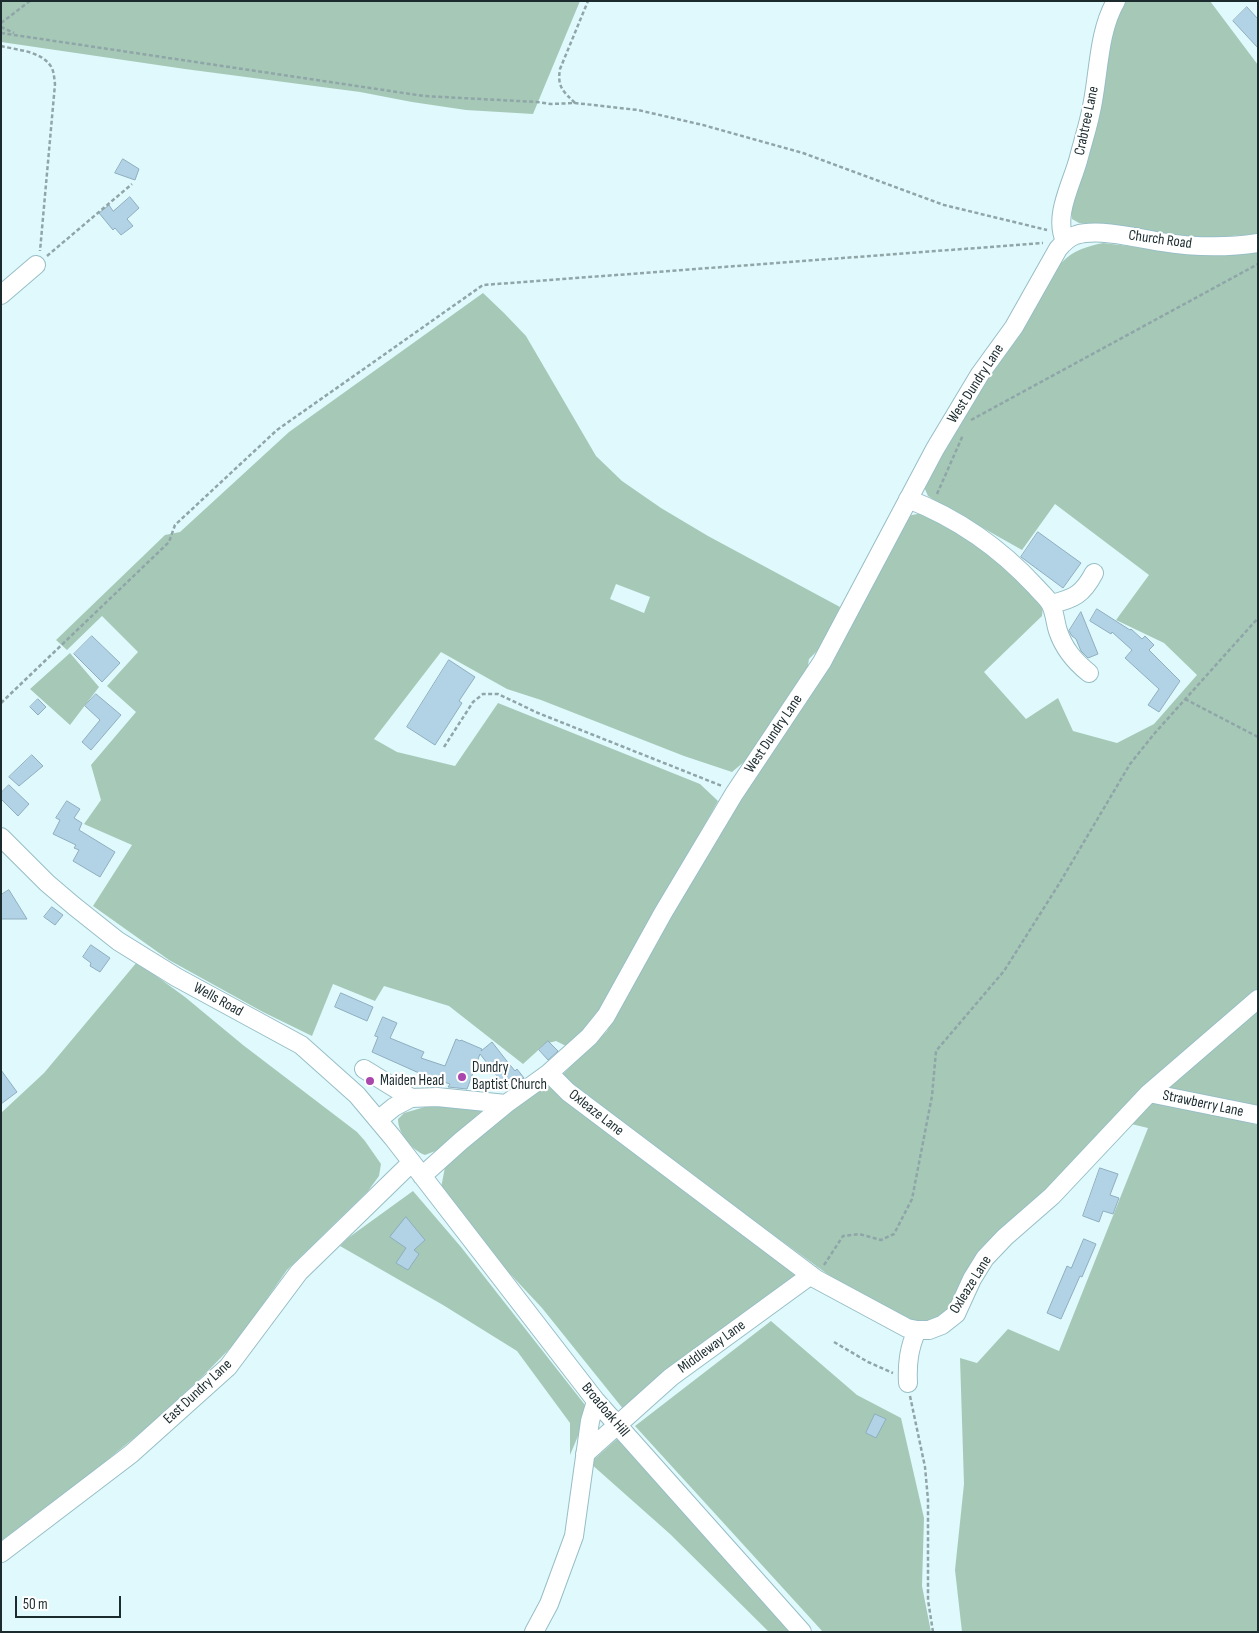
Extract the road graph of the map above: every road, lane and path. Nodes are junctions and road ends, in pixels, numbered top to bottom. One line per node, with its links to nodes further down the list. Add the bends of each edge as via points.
1 (30, 1): 4 (path)
2 (588, 1): 9 (path, via 558,81)
3 (1116, 1): 11 (street, Crabtree Lane, via 1110,12 1079,159 1062,212)
4 (1, 23)
5 (1, 27): 7 (path)
6 (1, 33): 7 (path)
7 (15, 34): 9 (path, via 424,96)
8 (1, 46): 14 (path, via 41,57 53,71 55,84 40,256)
9 (575, 104): 11 (path, via 638,110 702,125 803,153 944,205)
10 (132, 184): 14 (path)
11 (1063, 237): 12 (street, Church Road, via 1093,233 1197,246); 18 (street, West Dundry Lane, via 1014,327 980,374); 25 (path, via 483,285 277,430 175,525 169,542)
12 (1258, 243)
13 (1258, 264): 16 (path)
14 (36, 265): 15 (street)
15 (1, 295)
16 (970, 420)
17 (966, 429): 19 (path)
18 (908, 499): 19 (street); 28 (street, West Dundry Lane, via 822,662)
19 (930, 508): 21 (street, via 960,524 1009,560)
20 (1094, 573): 21 (street, via 1081,593)
21 (1051, 604): 23 (street, via 1066,650)
22 (1258, 618): 24 (path)
23 (1089, 673)
24 (1185, 699): 26 (path); 39 (path, via 1130,764 1004,971 936,1051 932,1096 912,1199 894,1234 881,1240 859,1234 842,1236)
25 (1, 703)
26 (1258, 737)
27 (444, 747): 28 (path, via 473,702 483,694 498,694 723,786)
28 (734, 794): 32 (street, West Dundry Lane, via 606,1016 589,1038)
29 (5, 846): 37 (street, Wells Road, via 118,941 176,977 301,1045 357,1096)
30 (1258, 999): 33 (street, Oxleaze Lane)
31 (364, 1070): 34 (street)
32 (550, 1073): 35 (street, West Dundry Lane); 39 (street, Oxleaze Lane, via 568,1092)
33 (1149, 1093): 36 (street, Strawberry Lane); 40 (street, Oxleaze Lane, via 1052,1196 985,1258 956,1314 929,1330)
34 (411, 1098): 35 (street); 37 (street)
35 (506, 1104): 38 (street, West Dundry Lane, via 461,1141)
36 (1258, 1115)
37 (378, 1120): 38 (street, Wells Road)
38 (417, 1170): 43 (street, Broadoak Hill); 46 (street, East Dundry Lane, via 299,1272 228,1367 131,1454)
39 (813, 1277): 40 (street, Oxleaze Lane); 44 (street, Middleway Lane, via 670,1377)
40 (917, 1330): 42 (street, via 910,1344)
41 (834, 1342): 42 (path)
42 (907, 1379): 49 (path, via 926,1475 928,1600)
43 (596, 1401): 44 (street, Broadoak Hill); 45 (street)
44 (618, 1426): 45 (street, Middleway Lane); 48 (street, Broadoak Hill)
45 (585, 1454): 47 (street, via 574,1536 549,1604)
46 (1, 1553)
47 (534, 1632)
48 (802, 1632)
49 (933, 1632)

